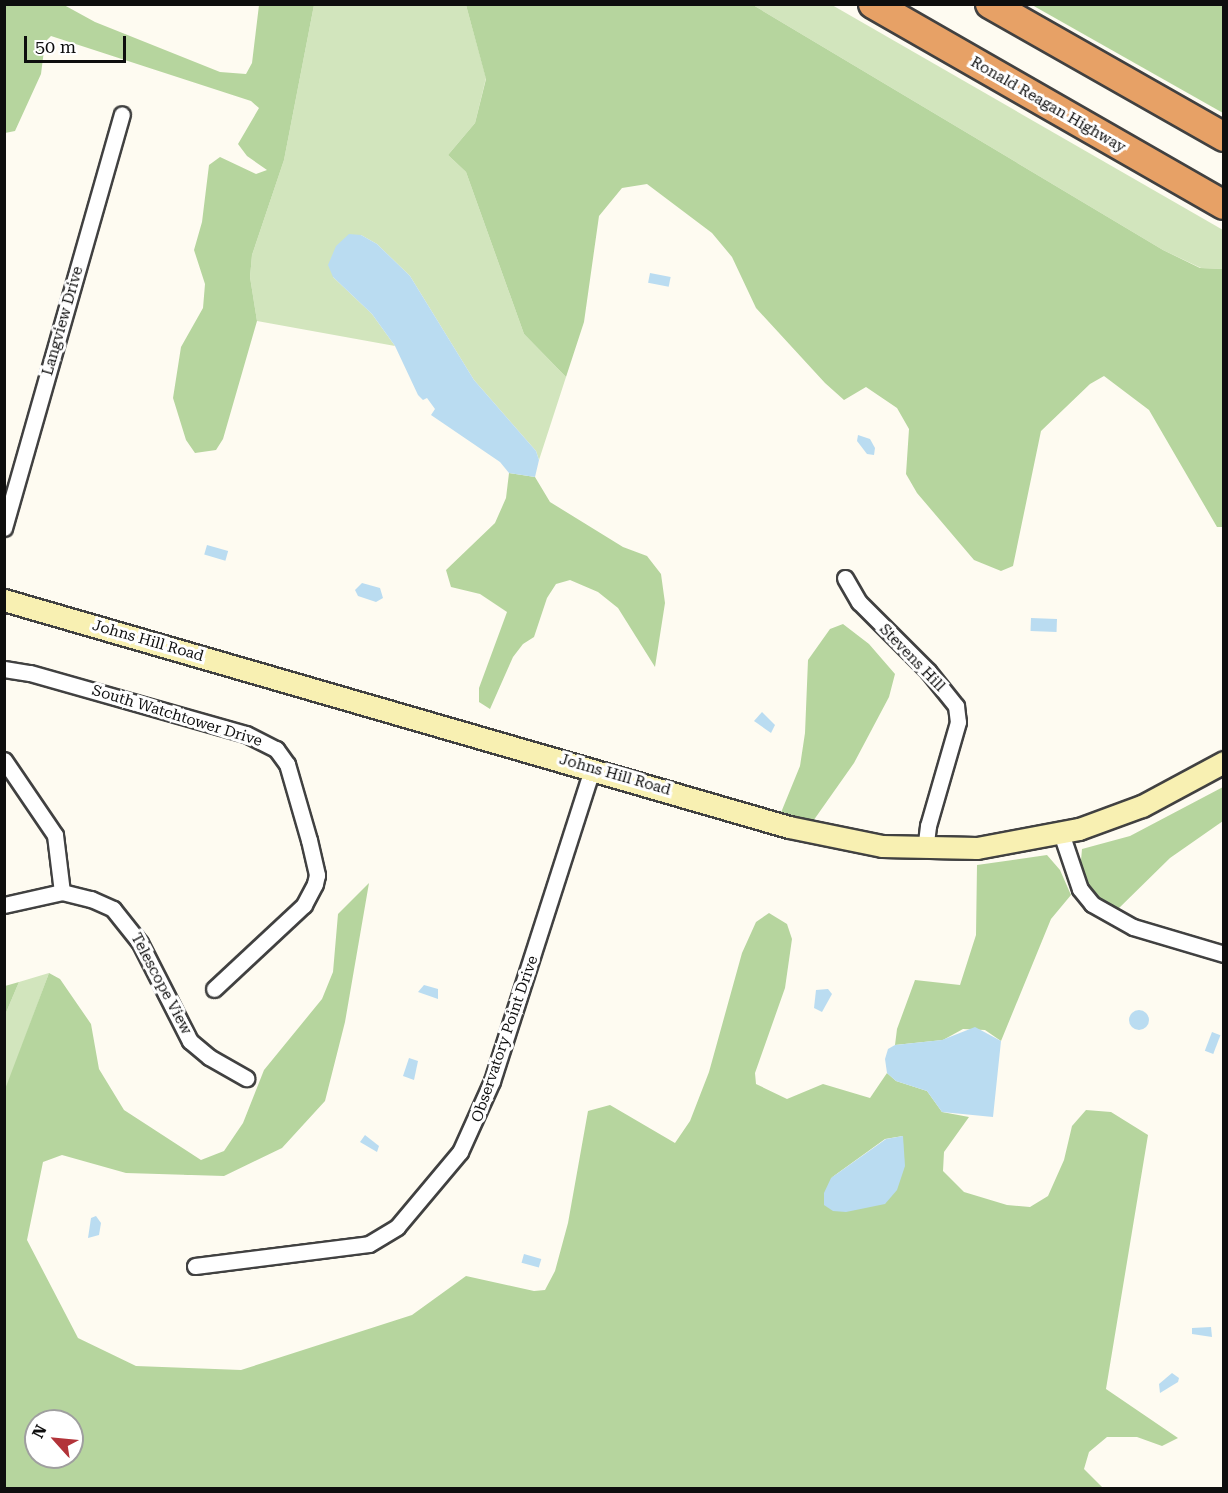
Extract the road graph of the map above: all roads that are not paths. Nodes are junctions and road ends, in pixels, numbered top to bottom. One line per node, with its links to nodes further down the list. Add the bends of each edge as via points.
1 (873, 4): 5 (highway, Ronald Reagan Highway)
2 (990, 4): 4 (highway)
3 (122, 114): 6 (street, Langview Drive)
4 (1224, 137)
5 (1224, 205)
6 (4, 528)
7 (845, 578): 14 (street, Stevens Hill, via 859,602 928,671 956,706 958,722)
8 (4, 600): 12 (main road, Johns Hill Road)
9 (4, 669): 18 (street, South Watchtower Drive, via 246,734 276,749 287,764 308,835 317,875 315,884 304,905)
10 (4, 760): 15 (street, via 55,835)
11 (1224, 762): 13 (main road, Johns Hill Road, via 1142,806)
12 (592, 769): 14 (main road, Johns Hill Road, via 836,839); 20 (street, Observatory Point Drive, via 492,1081 460,1152 397,1227 369,1244)
13 (1061, 833): 14 (main road, Johns Hill Road, via 998,846); 17 (street, via 1080,889 1098,908 1133,927)
14 (925, 849)
15 (62, 892): 16 (street, Telescope View); 19 (street, Telescope View, via 103,902 124,918 190,1041)
16 (4, 905)
17 (1224, 954)
18 (214, 989)
19 (246, 1078)
20 (195, 1266)

